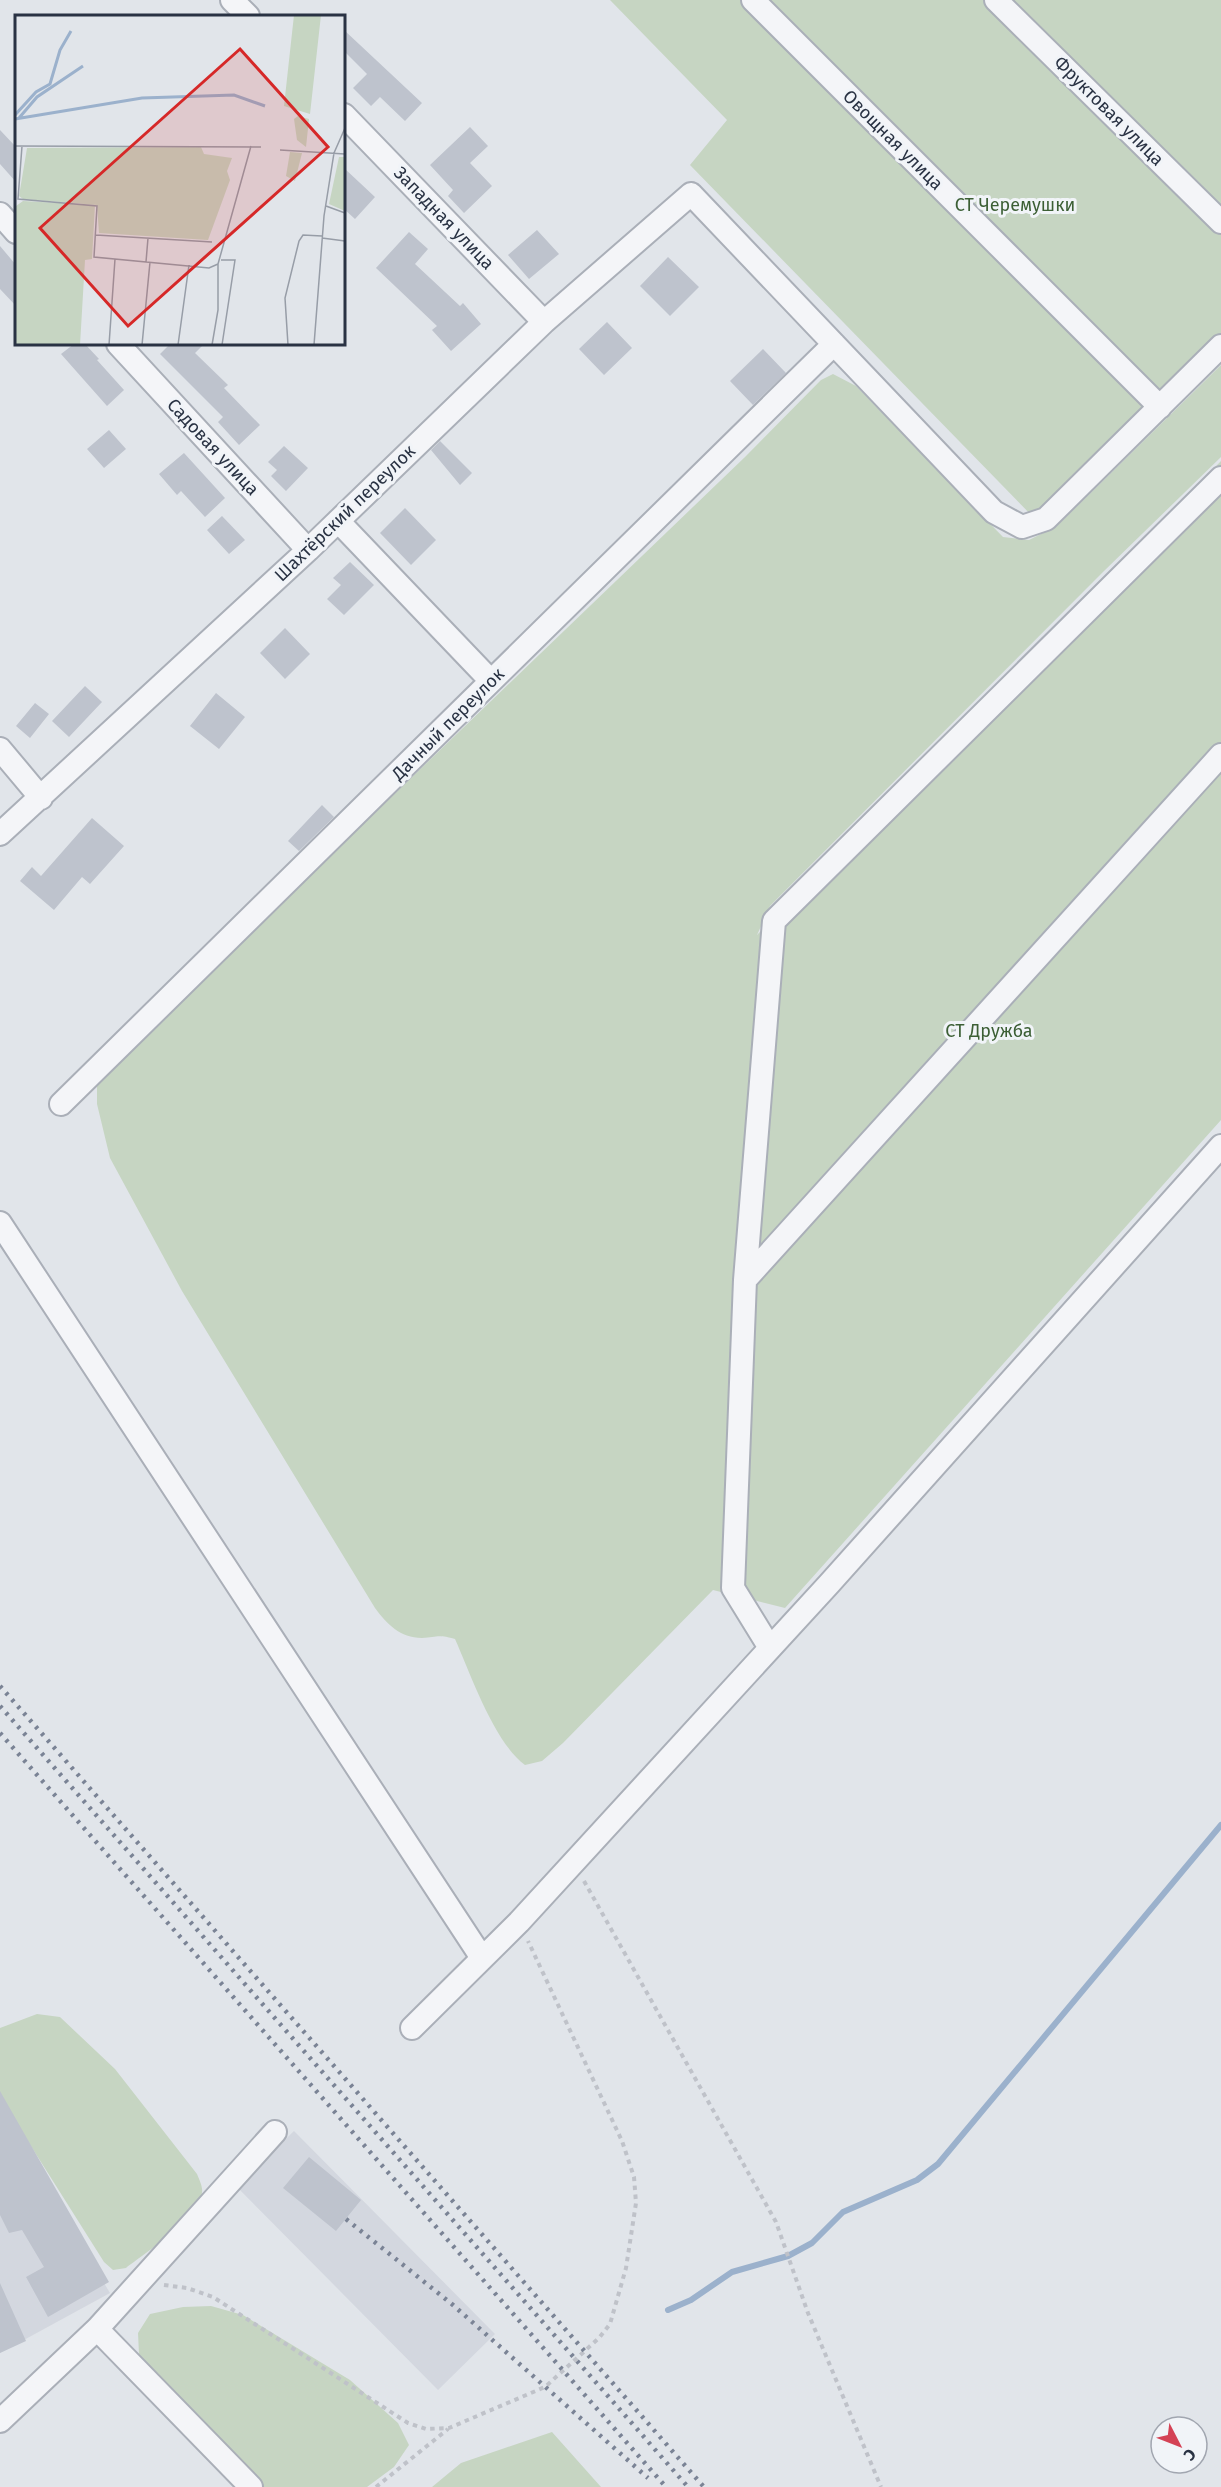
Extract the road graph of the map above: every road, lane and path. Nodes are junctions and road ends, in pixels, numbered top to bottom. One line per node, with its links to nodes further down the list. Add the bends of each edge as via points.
1 (232, 0): 4 (street)
2 (753, 0): 13 (street, Овощная улица)
3 (996, 0): 7 (street, Фруктовая улица)
4 (247, 15)
5 (345, 116): 9 (street, Западная улица)
6 (0, 214): 8 (street)
7 (1221, 222)
8 (15, 231)
9 (544, 322): 10 (street, Шахтёрский переулок, via 691,194); 15 (street, Шахтёрский переулок)
10 (834, 344): 13 (street, via 994,512 1022,526 1046,519); 17 (street, Дачный переулок)
11 (119, 345): 16 (street, Садовая улица)
12 (1221, 346): 13 (street)
13 (1160, 407)
14 (1221, 478): 25 (street, via 774,921)
15 (338, 521): 16 (street, Шахтёрский переулок); 17 (street)
16 (308, 550): 20 (street, Шахтёрский переулок)
17 (491, 681): 22 (street, Дачный переулок)
18 (0, 749): 20 (street)
19 (1221, 755): 25 (street)
20 (41, 798): 21 (street, Шахтёрский переулок)
21 (0, 834)
22 (61, 1104)
23 (1221, 1146): 26 (street)
24 (0, 1223): 29 (street)
25 (745, 1280): 26 (street, via 733,1588)
26 (770, 1648): 27 (street)
27 (574, 1862): 28 (street); 38 (path, via 776,2222 808,2313)
28 (519, 1922): 29 (street); 35 (path, via 622,2141 634,2177 633,2236 617,2304 610,2324 599,2338 545,2387)
29 (482, 1958): 30 (street)
30 (412, 2028)
31 (275, 2132): 32 (street)
32 (139, 2282): 33 (street); 35 (path, via 187,2288 213,2297 408,2423)
33 (97, 2328): 34 (street); 36 (street)
34 (0, 2421)
35 (449, 2428): 37 (path)
36 (251, 2487)
37 (376, 2487)
38 (880, 2487)

